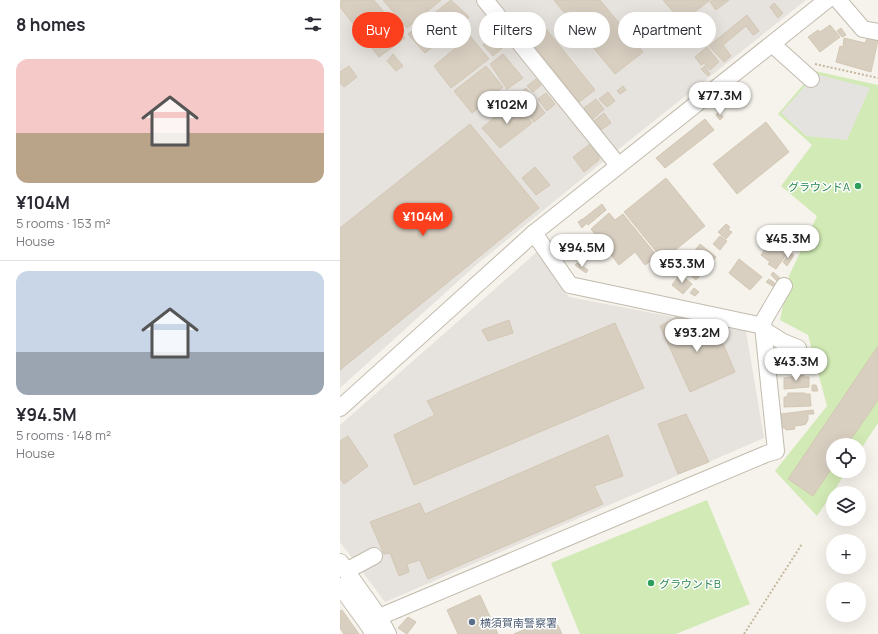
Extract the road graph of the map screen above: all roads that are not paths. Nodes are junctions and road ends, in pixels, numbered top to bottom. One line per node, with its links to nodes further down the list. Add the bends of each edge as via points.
1 (485, 0): 7 (street)
2 (826, 0): 5 (street)
3 (838, 0): 4 (street, via 863,29)
4 (878, 32)
5 (772, 44): 6 (street); 7 (street)
6 (811, 79)
7 (618, 165): 8 (street)
8 (534, 233): 10 (street, via 570,285); 12 (street)
9 (784, 286): 10 (street, via 764,320)
10 (764, 328): 11 (street, via 783,342); 16 (street, via 776,451)
11 (798, 348)
12 (340, 408)
13 (374, 556): 14 (street)
14 (343, 566): 16 (street)
15 (340, 586): 17 (street)
16 (379, 617): 18 (street)
17 (373, 634)
18 (388, 634)

